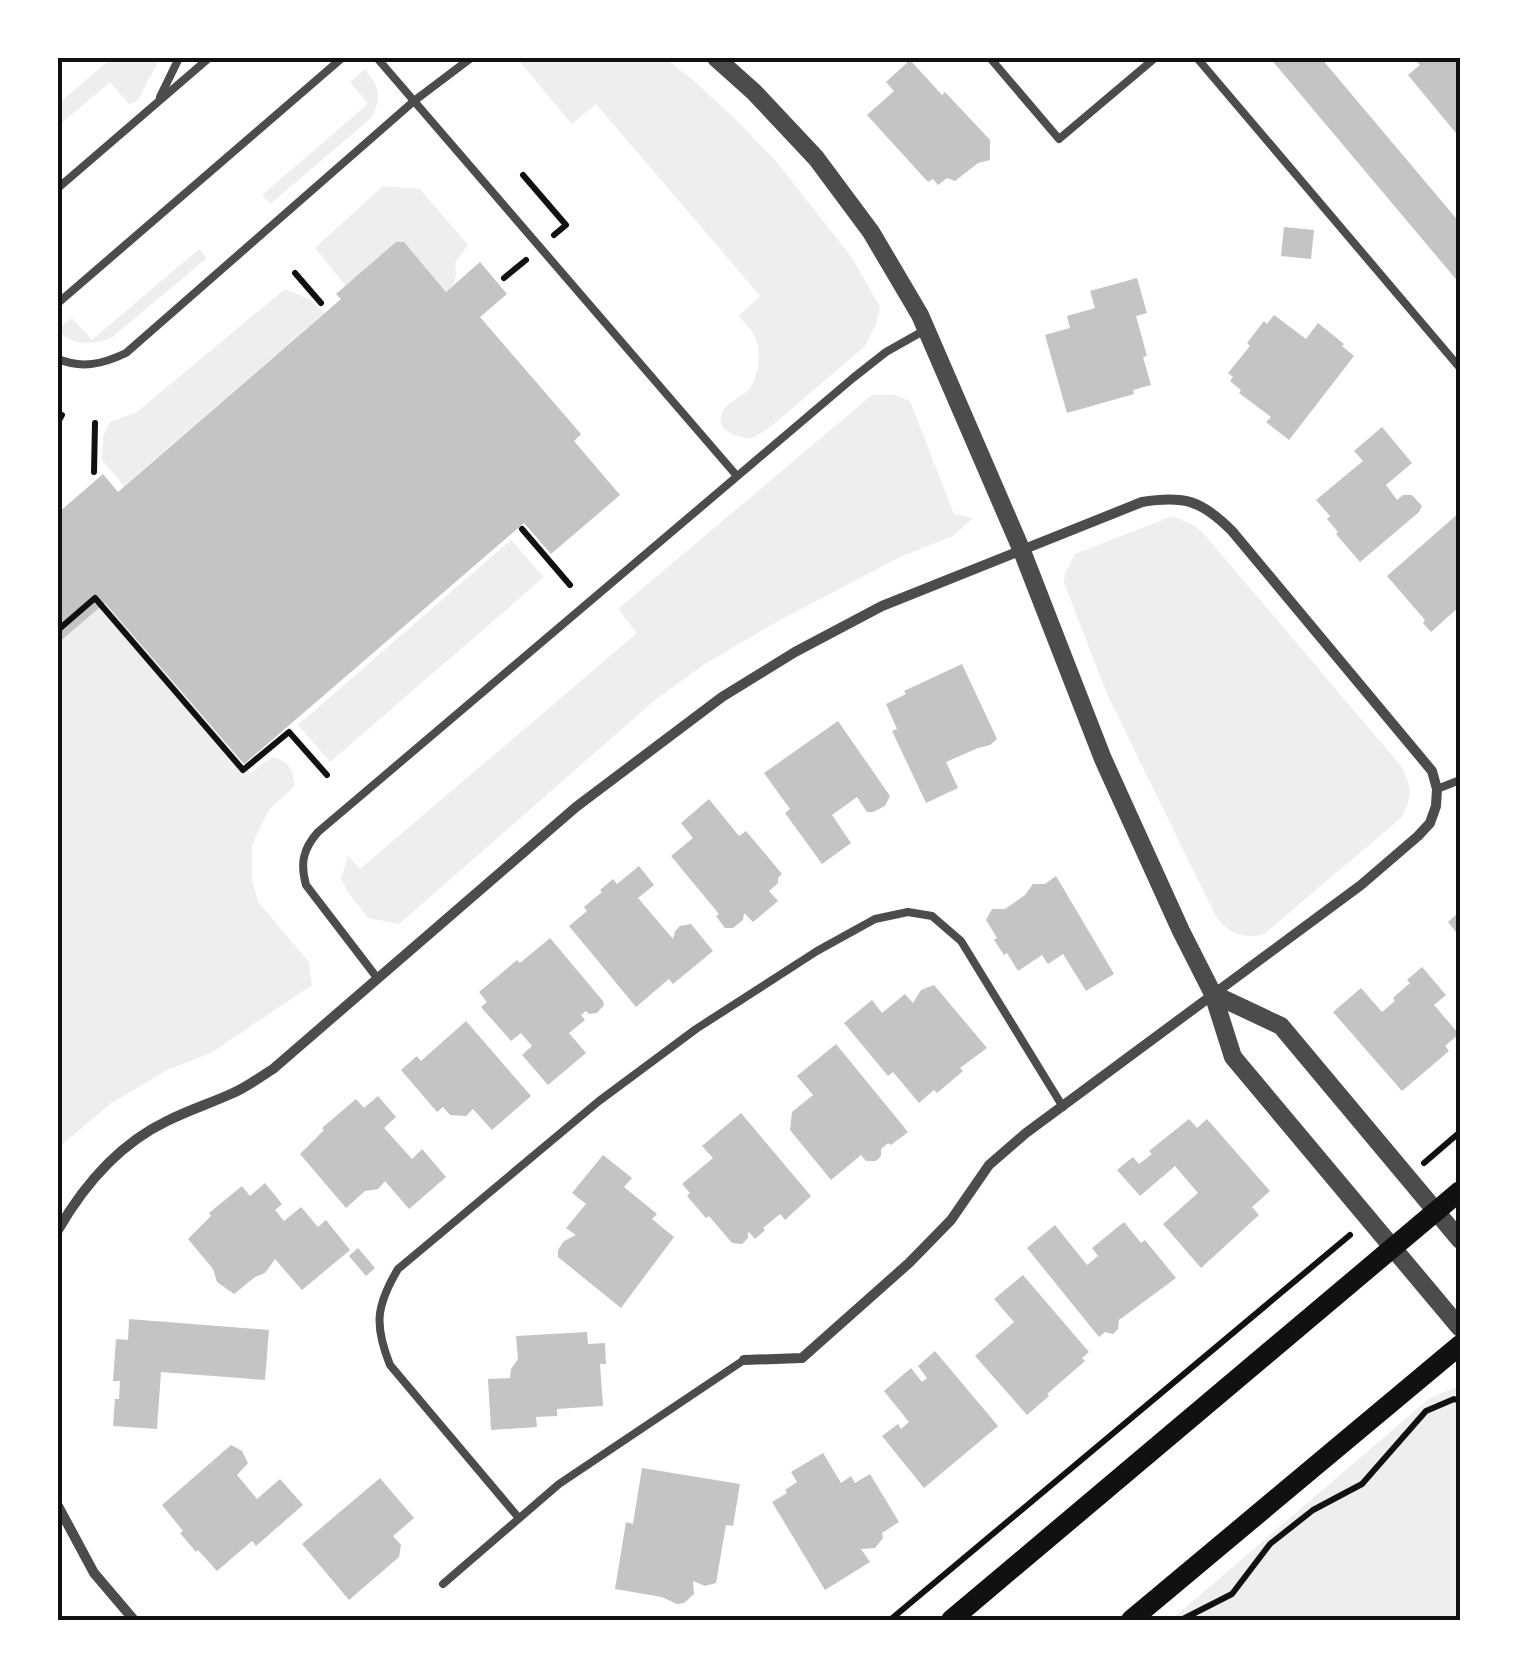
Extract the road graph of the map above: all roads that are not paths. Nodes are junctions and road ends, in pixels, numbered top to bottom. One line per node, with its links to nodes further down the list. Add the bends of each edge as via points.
1 (179, 58): 10 (lane)
2 (209, 58): 10 (lane)
3 (342, 58): 13 (lane)
4 (377, 58): 11 (lane)
5 (471, 58): 11 (lane)
6 (716, 58): 14 (street, via 816,158 871,232)
7 (990, 58): 8 (lane, via 1058,139)
8 (1155, 58)
9 (1197, 58): 16 (lane)
10 (158, 101): 12 (lane)
11 (414, 101): 15 (lane, via 126,353 84,366); 17 (lane)
12 (58, 188)
13 (58, 303)
14 (926, 330): 17 (lane, via 886,352); 18 (street)
15 (58, 359)
16 (1460, 368)
17 (737, 476): 21 (lane, via 308,843 306,885)
18 (1022, 551): 20 (street, via 1142,502 1168,498 1215,513 1422,757); 21 (street, via 882,606 722,697 576,807); 22 (street, via 1104,759)
19 (1460, 780): 20 (lane)
20 (1437, 789): 22 (street, via 1430,823 1418,836)
21 (378, 979): 26 (street, via 274,1069 164,1122 114,1157)
22 (1212, 994): 23 (street); 25 (street, via 1281,1026); 28 (street, via 1233,1057)
23 (1063, 1107): 31 (street, via 989,1165 941,1231 802,1358); 33 (lane, via 960,941 932,916 908,912 874,919 817,951 627,1080 398,1269 379,1315 390,1365)
24 (1460, 1191): 25 (main road)
25 (1437, 1211): 27 (street); 28 (main road)
26 (58, 1230)
27 (1460, 1240)
28 (1394, 1246): 29 (street); 36 (main road)
29 (1460, 1328)
30 (1460, 1344): 37 (main road)
31 (744, 1360): 33 (lane)
32 (58, 1506): 35 (street, via 94,1573)
33 (518, 1518): 34 (lane)
34 (443, 1584)
35 (134, 1620)
36 (951, 1620)
37 (1132, 1620)

